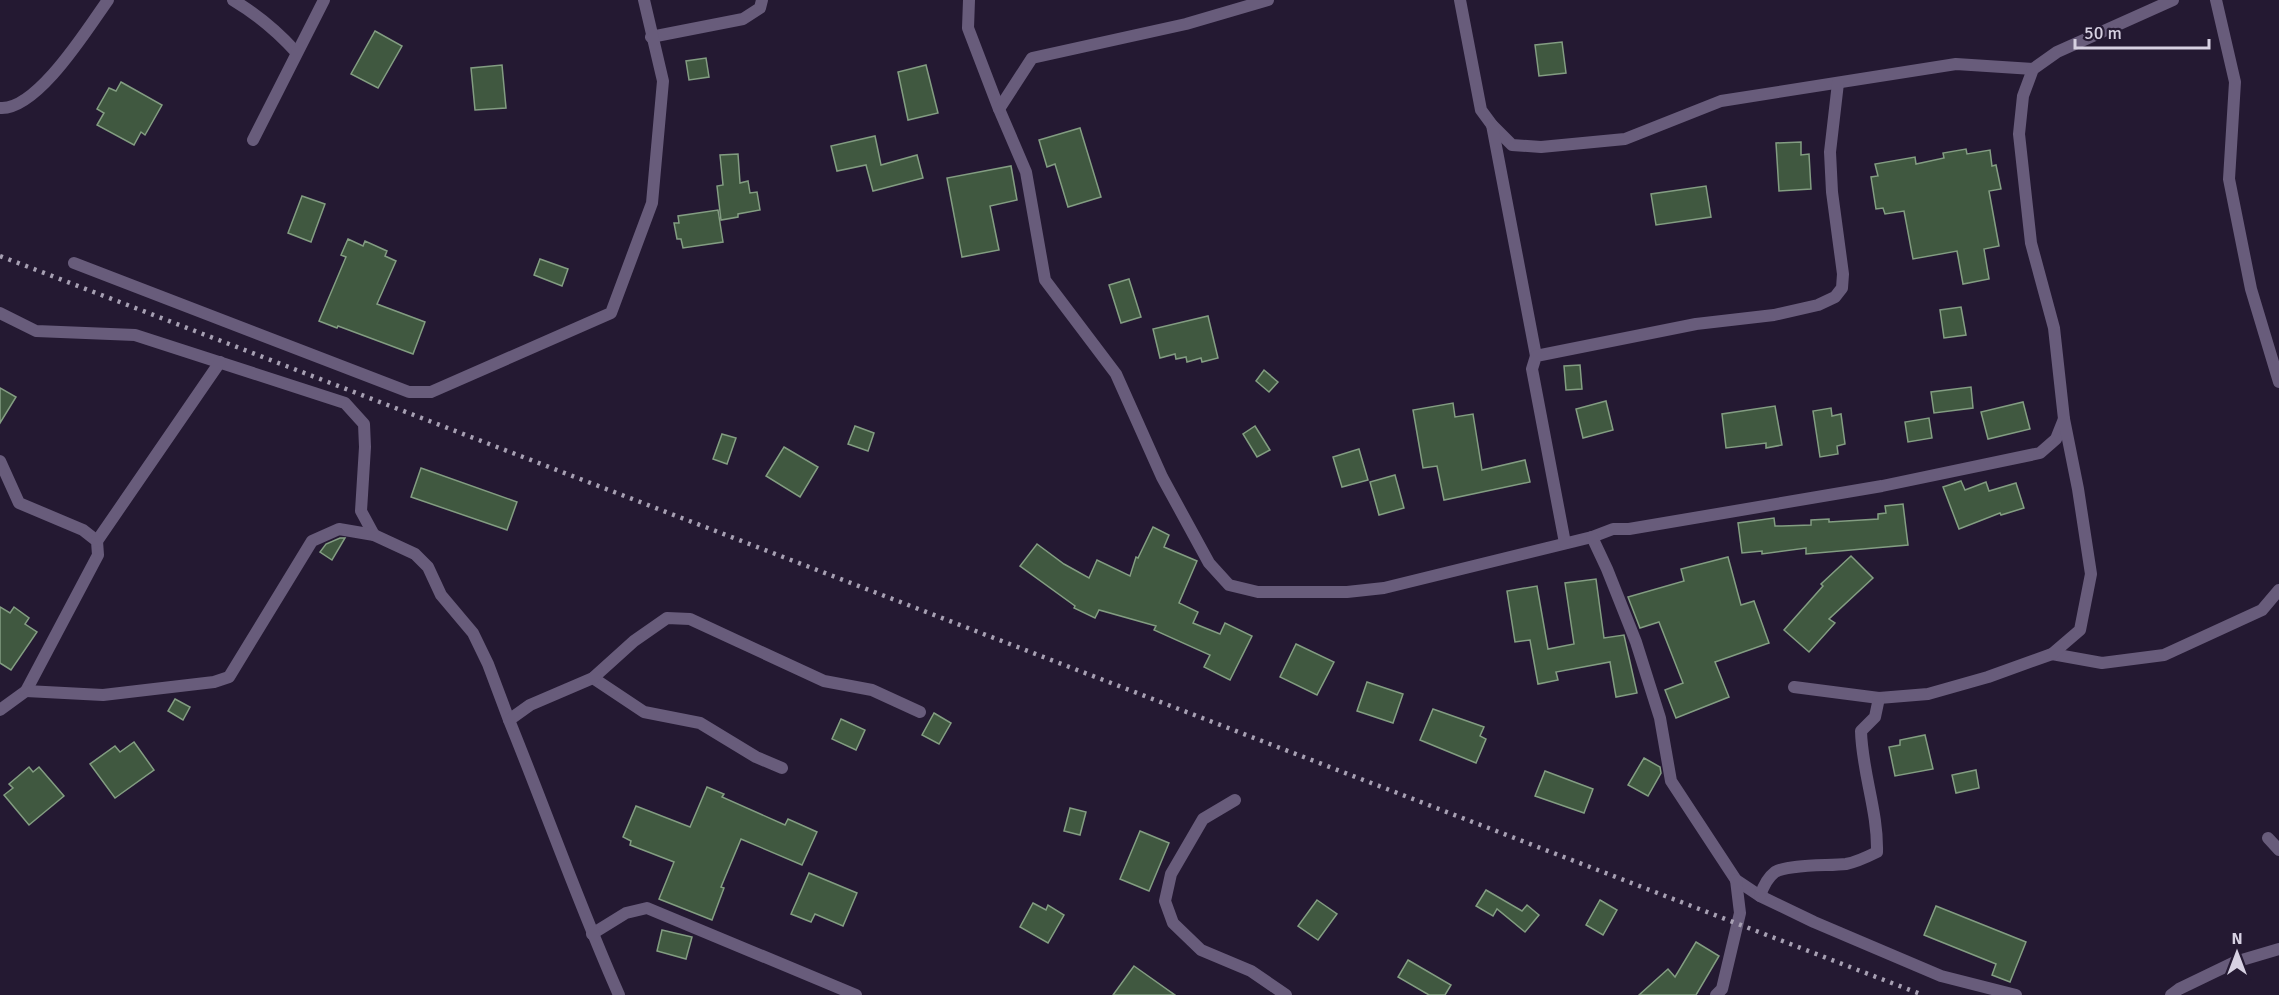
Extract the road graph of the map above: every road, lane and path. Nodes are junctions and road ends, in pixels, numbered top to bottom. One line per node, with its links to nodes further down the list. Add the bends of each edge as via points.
1 (108, 0): 15 (street, via 60,67 27,99 7,109)
2 (233, 0): 12 (street, via 278,31)
3 (324, 0): 12 (street)
4 (644, 0): 11 (street)
5 (762, 0): 11 (street, via 760,8 743,19)
6 (969, 0): 16 (street, via 968,28)
7 (1268, 0): 16 (street, via 1186,24 1032,58)
8 (1460, 0): 17 (street, via 1481,110)
9 (2173, 0): 13 (street, via 2057,51)
10 (2216, 0): 23 (street, via 2235,81 2229,179 2251,290)
11 (651, 37): 19 (street, via 663,81 652,203 611,313 431,392 409,392)
12 (297, 52): 18 (street)
13 (2033, 69): 14 (street, via 1956,64); 24 (street, via 2023,96 2019,134 2031,243 2054,328)
14 (1838, 83): 17 (street, via 1721,101 1625,139 1541,147 1512,145); 21 (street, via 1830,152 1843,274 1842,288 1835,297 1774,315 1696,324)
15 (0, 108)
16 (999, 109): 29 (street, via 1026,172 1045,280 1116,374 1162,477 1203,554 1229,585 1258,592 1384,588)
17 (1492, 125): 21 (street)
18 (253, 140)
19 (74, 263)
20 (0, 313): 22 (street, via 36,331 135,335)
21 (1536, 356): 29 (street, via 1532,369)
22 (220, 362): 26 (street, via 345,403 364,424 361,511); 28 (street)
23 (2279, 382)
24 (2064, 419): 27 (street, via 2056,439 2040,453 1882,486 1613,529); 31 (street, via 2091,574 2080,630)
25 (0, 461): 28 (street, via 19,503 83,530)
26 (374, 535): 34 (street, via 339,529 312,541 229,676 214,682 103,695); 38 (street, via 415,555 429,567 441,595 473,633)
27 (1592, 537): 29 (street); 43 (street, via 1636,642 1660,718 1671,781)
28 (97, 541): 34 (street, via 98,555)
29 (1565, 543)
30 (2279, 590): 31 (street, via 2262,610 2164,655 2102,663)
31 (2052, 654): 35 (street, via 1928,694)
32 (593, 678): 37 (street, via 667,618 690,619 824,681 872,690); 38 (street, via 530,705); 39 (street, via 644,712 700,723)
33 (1794, 687): 35 (street)
34 (26, 691): 36 (street)
35 (1879, 698): 44 (street, via 1875,717 1861,731 1877,852 1848,863 1776,872 1765,883)
36 (0, 710)
37 (920, 712)
38 (509, 720): 45 (street)
39 (782, 768)
40 (1235, 800): 49 (street, via 1203,819 1171,874 1165,901 1173,923 1201,950 1251,971)
41 (2268, 838): 42 (street)
42 (2279, 850)
43 (1736, 880): 44 (street); 50 (street, via 1740,913 1722,989)
44 (1760, 896): 51 (street, via 1941,976)
45 (592, 934): 47 (street); 48 (street, via 626,913 646,908)
46 (2279, 949): 52 (street, via 2235,962)
47 (619, 995)
48 (856, 995)
49 (1286, 995)
50 (1716, 995)
51 (2016, 995)
52 (2171, 995)

